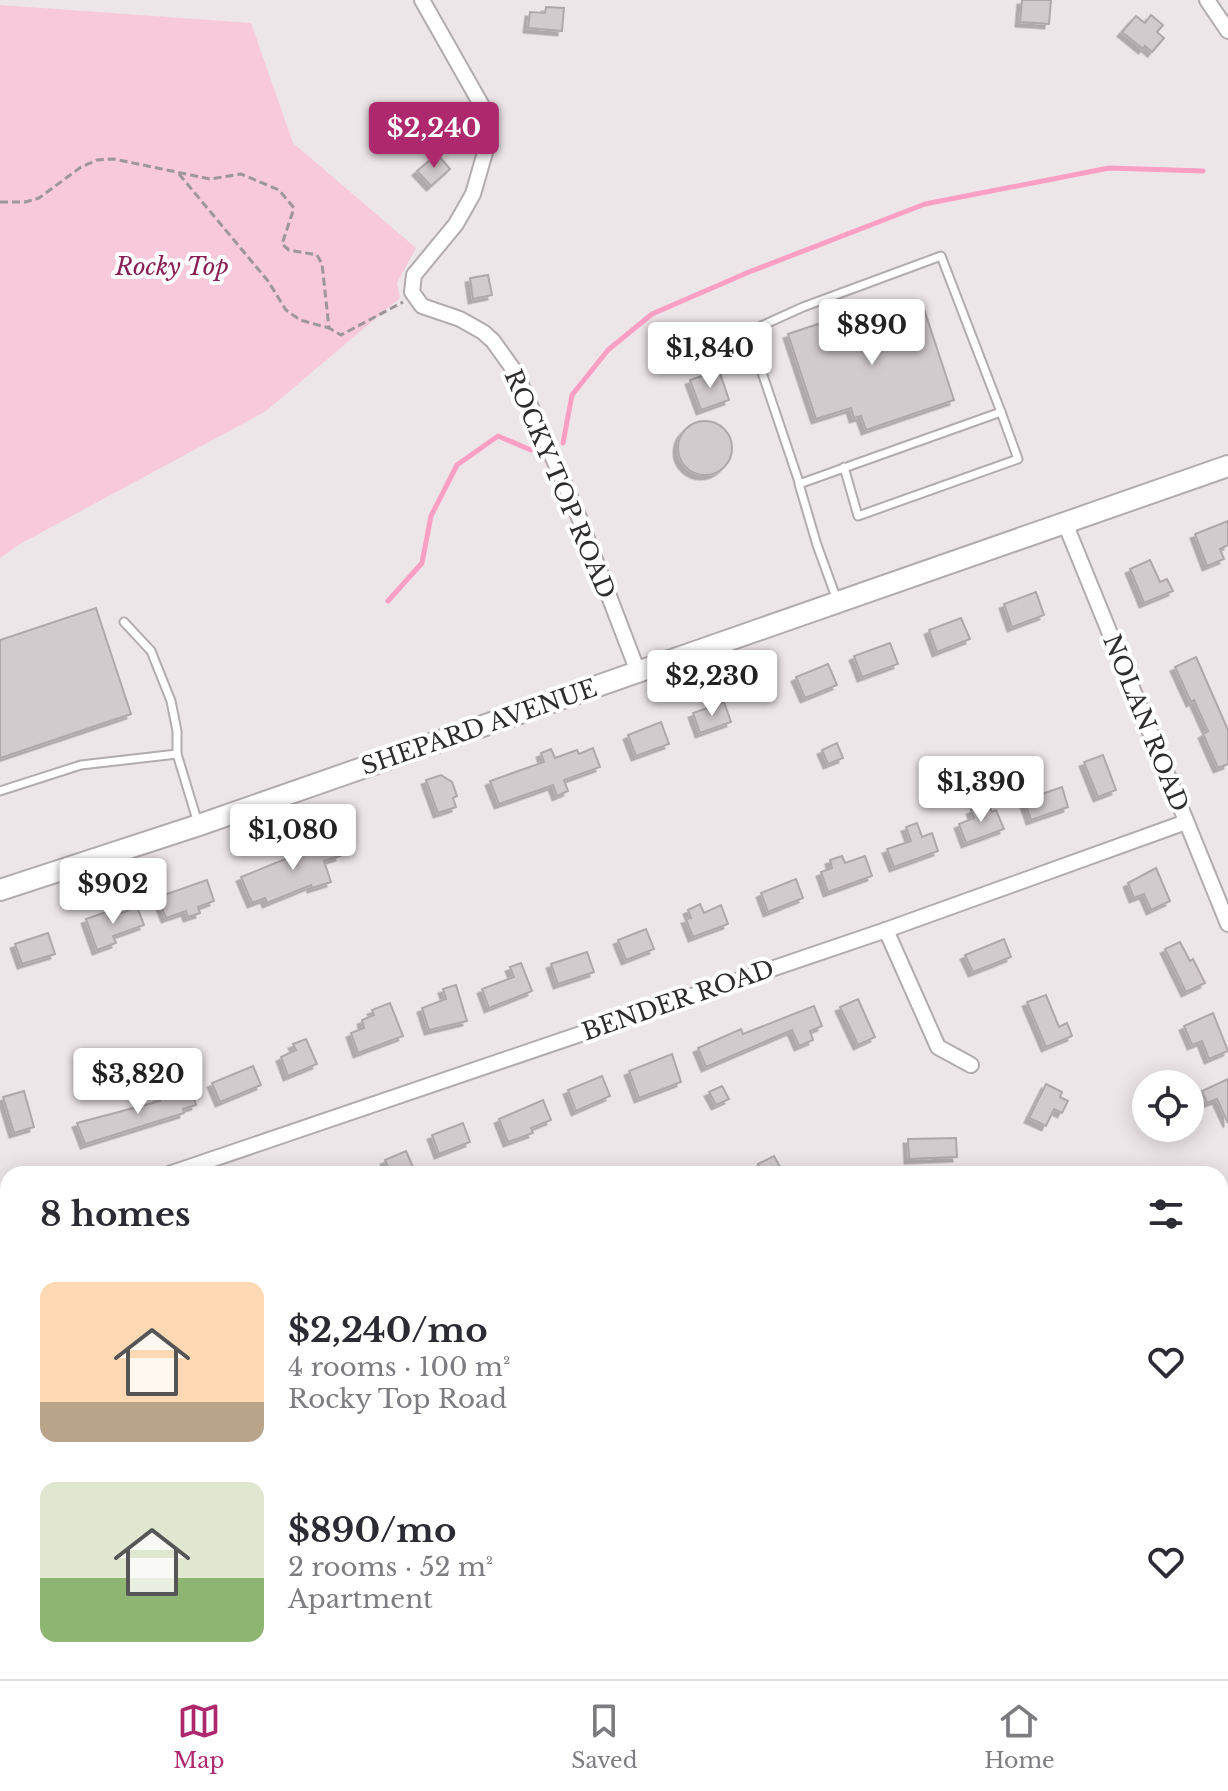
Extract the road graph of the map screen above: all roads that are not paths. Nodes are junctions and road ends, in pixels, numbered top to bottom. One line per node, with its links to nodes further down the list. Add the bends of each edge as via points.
1 (422, 0): 11 (street, ROCKY TOP ROAD, via 480,100 488,126 473,194 414,275 414,296 422,306 483,332 516,373)
2 (1207, 0): 3 (street)
3 (1228, 31)
4 (1001, 412): 6 (lane); 6 (lane, via 1018,459 858,516); 7 (lane, via 941,256 927,261 803,307 761,326 751,340)
5 (1228, 466): 8 (main road, SHEPARD AVENUE)
6 (844, 467): 7 (lane)
7 (800, 485): 9 (lane)
8 (1065, 523): 9 (main road, SHEPARD AVENUE); 14 (street, NOLAN ROAD)
9 (838, 602): 11 (main road, SHEPARD AVENUE)
10 (124, 622): 12 (lane, via 151,651 171,701)
11 (638, 672): 15 (main road, SHEPARD AVENUE)
12 (177, 754): 13 (lane, via 81,765); 15 (lane)
13 (0, 791)
14 (1186, 822): 17 (street, NOLAN ROAD); 18 (street, BENDER ROAD)
15 (199, 825): 16 (main road, SHEPARD AVENUE)
16 (0, 890)
17 (1228, 924)
18 (886, 930): 19 (street, via 938,1047); 20 (street, BENDER ROAD)
19 (971, 1065)
20 (193, 1166)

